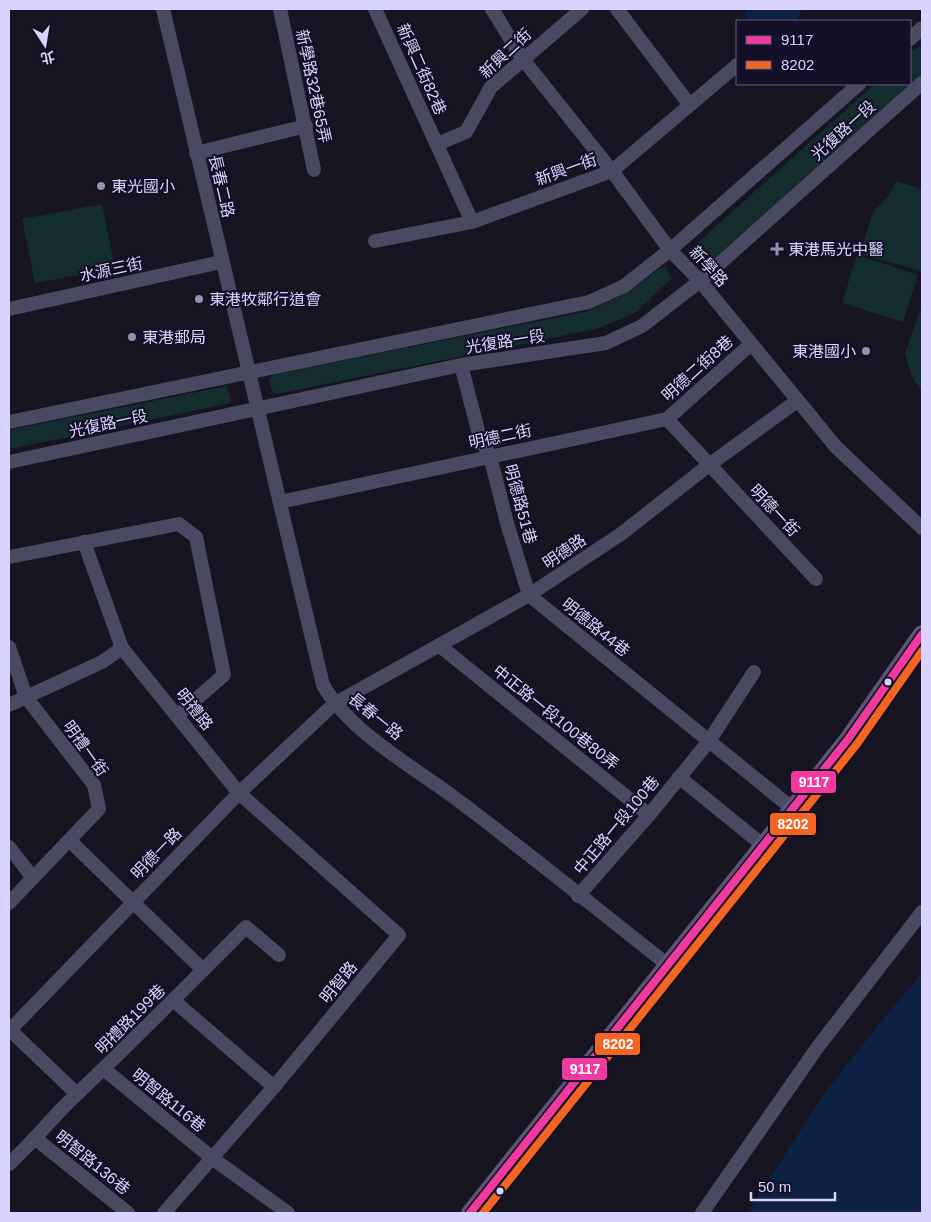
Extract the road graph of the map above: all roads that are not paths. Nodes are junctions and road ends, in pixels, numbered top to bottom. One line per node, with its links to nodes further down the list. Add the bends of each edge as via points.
1 (163, 9): 16 (street, 長春二路)
2 (280, 9): 14 (street, 新學路32巷65弄)
3 (375, 9): 15 (street, 新興二街82巷)
4 (492, 9): 9 (street, 新學路)
5 (582, 9): 9 (street, 新興二街)
6 (617, 9): 13 (street)
7 (922, 28): 8 (street)
8 (911, 38)
9 (522, 58): 15 (street, 新興二街, via 491,87 466,132); 18 (street, 新學路)
10 (736, 66): 13 (street, 新興一街)
11 (922, 83): 23 (street, 光復路一段)
12 (858, 85): 21 (street, 光復路一段)
13 (689, 104): 18 (street, 新興一街)
14 (306, 126): 16 (street); 17 (street, 新學路32巷65弄)
15 (437, 144): 19 (street, 新興二街82巷)
16 (196, 153): 22 (street, 長春二路)
17 (314, 170)
18 (612, 171): 19 (street, 新興一街); 21 (street, 新學路)
19 (472, 222): 20 (street, 新興一街)
20 (375, 241)
21 (670, 250): 23 (street, 新學路); 27 (street, 光復路一段, via 624,286 589,302)
22 (221, 262): 24 (street, 水源三街); 27 (street, 長春二路)
23 (700, 281): 25 (street, 新學路); 26 (street, 光復路一段, via 642,326 606,343)
24 (9, 309)
25 (750, 344): 28 (street, 新學路); 30 (street, 明德二街8巷)
26 (461, 365): 29 (street, 光復路一段); 32 (street, 明德路51巷, via 480,438)
27 (248, 372): 29 (street, 長春一路); 31 (street, 光復路一段)
28 (797, 402): 34 (street, 明德路); 36 (street, 新學路, via 836,447)
29 (257, 408): 33 (street, 光復路一段); 35 (street, 長春一路)
30 (667, 419): 32 (street, 明德二街); 34 (street)
31 (9, 422)
32 (490, 456): 35 (street, 明德二街); 40 (street, 明德路51巷)
33 (9, 462)
34 (709, 465): 39 (street, 明德一街); 40 (street, 明德路, via 621,534)
35 (280, 502): 47 (street, 長春一路, via 323,685)
36 (922, 528)
37 (84, 542): 38 (street); 44 (street, 明禮路); 49 (street, via 179,524 196,537 224,675)
38 (9, 557)
39 (816, 579)
40 (529, 595): 42 (street, 明德路); 50 (street, 明德路44巷)
41 (922, 634): 53 (main road, via 849,738)
42 (440, 646): 47 (street, 明德路); 54 (street, 中正路一段100巷80弄)
43 (9, 647): 46 (street, 明禮一街)
44 (122, 648): 46 (street, via 102,662); 49 (street, 明禮路)
45 (754, 672): 50 (street, 中正路一段100巷)
46 (26, 696): 48 (street); 55 (street, 明禮一街, via 94,786 99,809)
47 (334, 704): 52 (street, 明德一路); 59 (street, 長春一路)
48 (9, 705)
49 (178, 715): 52 (street, 明禮路)
50 (709, 741): 51 (street, 中正路一段100巷); 53 (street, 明德路44巷)
51 (679, 777): 54 (street, 中正路一段100巷); 56 (street, 中正路一段100巷)
52 (239, 793): 60 (street, 明德一路); 69 (street, 明智路, via 399,935)
53 (793, 809): 56 (main road)
54 (649, 814): 59 (street, 中正路一段100巷)
55 (70, 841): 58 (street, 明禮一街); 60 (street)
56 (764, 846): 64 (main road)
57 (9, 847): 58 (street)
58 (33, 878): 61 (street, 明禮一街)
59 (578, 896): 64 (street, 長春一路)
60 (133, 902): 65 (street); 67 (street, 明德一路)
61 (9, 903)
62 (922, 912): 78 (street, via 817,1048)
63 (278, 955): 65 (street, 明禮路199巷, via 246,927)
64 (668, 965): 77 (main road)
65 (203, 970): 66 (street, 明禮路199巷)
66 (173, 1000): 68 (street, 明禮路199巷); 69 (street)
67 (9, 1030): 70 (street)
68 (104, 1070): 70 (street, 明禮路199巷); 72 (street, 明智路116巷)
69 (274, 1086): 72 (street, 明智路)
70 (76, 1094): 71 (street, 明禮路199巷)
71 (36, 1139): 73 (street, 明禮路199巷); 74 (street, 明智路136巷)
72 (212, 1158): 75 (street, 明智路); 76 (street, 明智路116巷)
73 (9, 1164)
74 (128, 1213)
75 (164, 1213)
76 (288, 1213)
77 (470, 1213)
78 (702, 1213)

